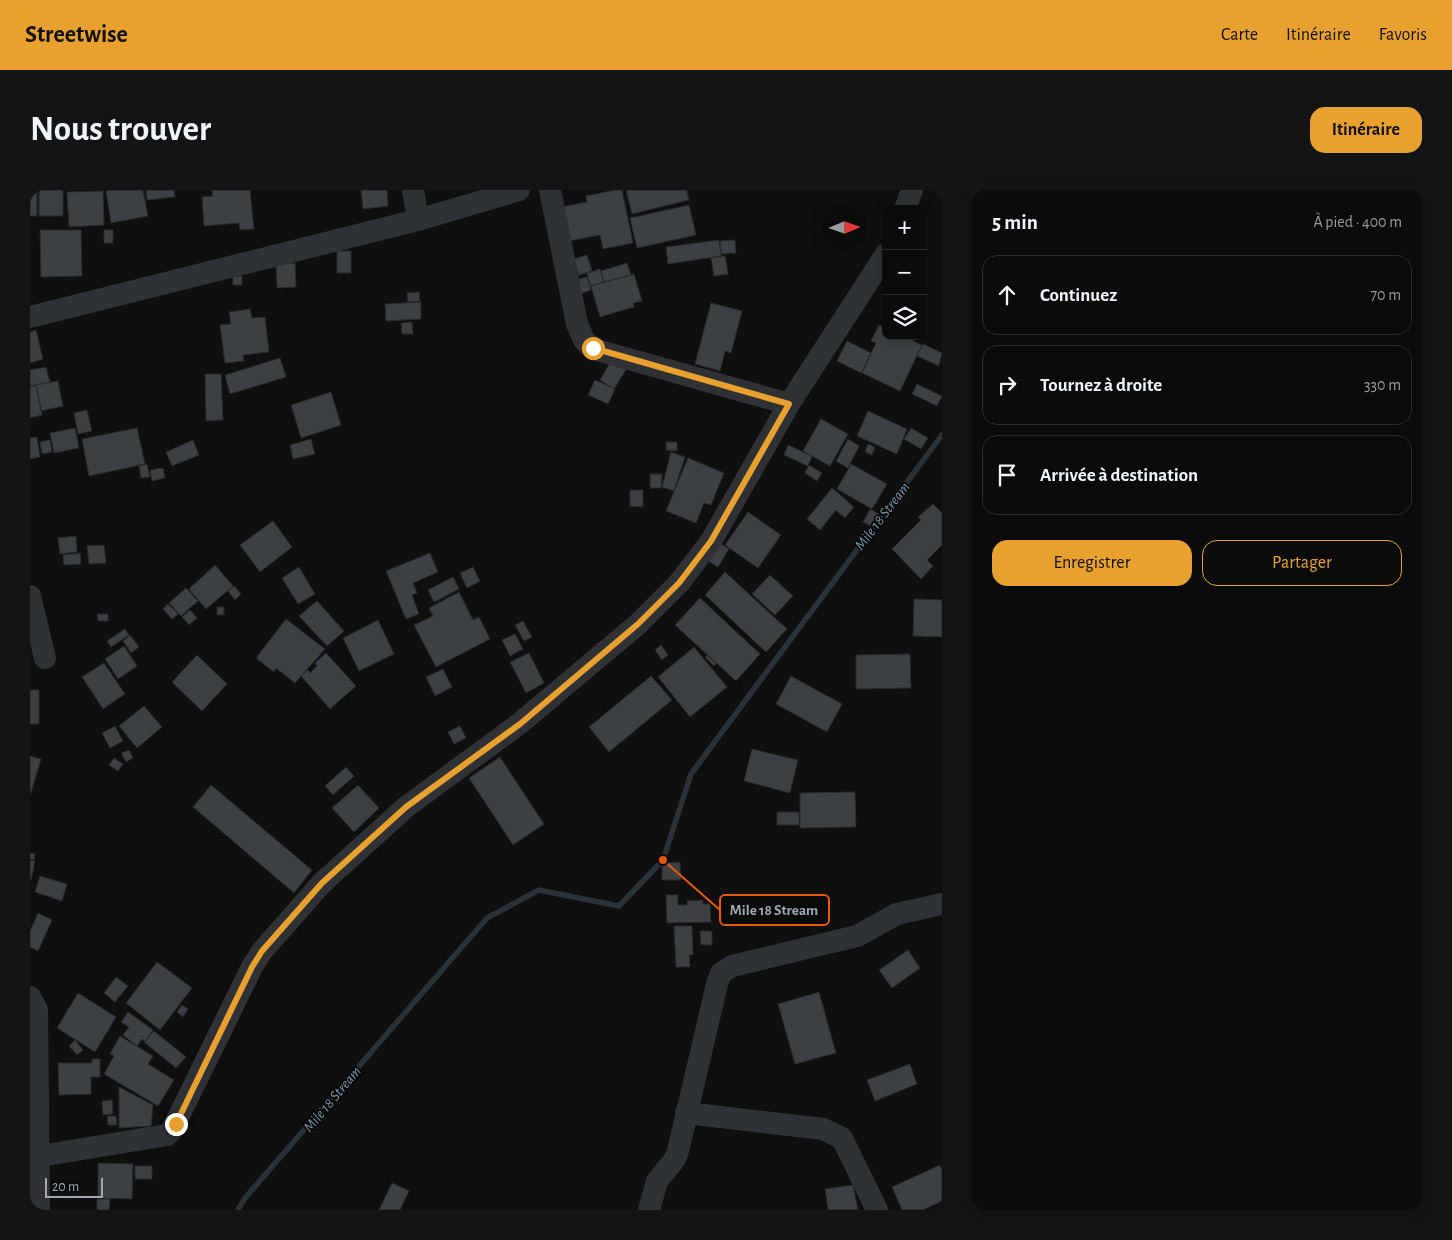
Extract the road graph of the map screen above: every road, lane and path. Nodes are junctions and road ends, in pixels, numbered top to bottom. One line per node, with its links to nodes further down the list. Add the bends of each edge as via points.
1 (413, 190): 6 (street)
2 (519, 190): 6 (street)
3 (550, 190): 9 (street, via 577,324 584,340 593,348)
4 (912, 190): 5 (street)
5 (906, 205)
6 (418, 220): 8 (street)
7 (882, 260): 9 (street)
8 (30, 317)
9 (789, 404): 15 (street, via 711,541 679,583 638,624 520,724 406,807 322,883 262,951 172,1130 167,1134)
10 (30, 596): 11 (street)
11 (45, 658)
12 (942, 904): 14 (street, via 897,914 857,936 732,966 721,973)
13 (30, 997): 15 (street, via 38,1010)
14 (686, 1113): 17 (street, via 675,1160 657,1181); 18 (street, via 834,1133 842,1138)
15 (40, 1156): 16 (street)
16 (39, 1210)
17 (649, 1210)
18 (877, 1210)

